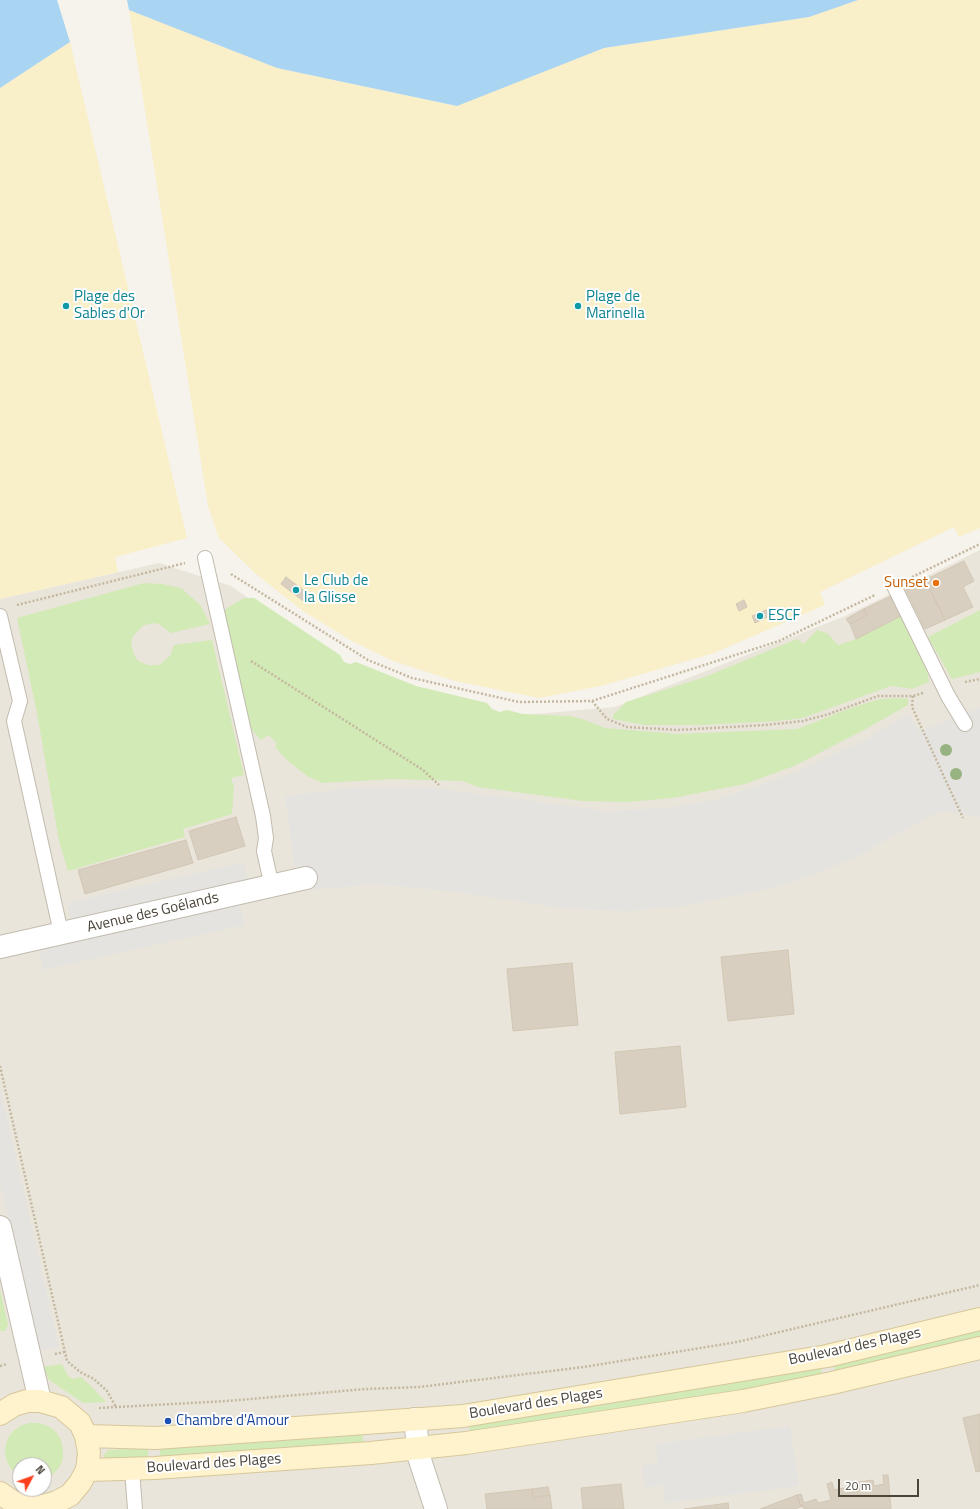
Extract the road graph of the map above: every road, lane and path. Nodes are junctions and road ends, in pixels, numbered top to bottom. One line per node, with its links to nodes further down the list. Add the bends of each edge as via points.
1 (980, 544): 3 (path)
2 (204, 558): 4 (path); 6 (lane); 9 (path, via 368,660 412,678 519,702)
3 (894, 586): 8 (lane); 9 (path, via 779,641)
4 (15, 606)
5 (0, 616): 15 (lane, via 20,701 14,721)
6 (224, 642): 11 (path, via 245,658 423,770); 14 (lane, via 263,816 266,838 264,851)
7 (913, 696): 8 (path, via 924,693); 9 (path, via 878,696 829,714 803,720 677,730 627,727 608,720); 12 (path, via 912,707)
8 (948, 696): 10 (lane)
9 (592, 701)
10 (965, 724)
11 (439, 785)
12 (962, 818)
13 (306, 878): 14 (street, Avenue des Goélands)
14 (272, 887): 15 (street, Avenue des Goélands)
15 (61, 933): 16 (street, Avenue des Goélands)
16 (0, 947)
17 (0, 1066): 23 (path, via 67,1361 103,1387)
18 (0, 1227): 22 (street)
19 (980, 1285): 23 (path, via 737,1342 584,1367 419,1387)
20 (980, 1319): 26 (main road, Boulevard des Plages, via 827,1356 463,1416)
21 (980, 1348): 28 (main road, Boulevard des Plages, via 743,1401)
22 (40, 1400): 24 (main road, via 27,1401); 25 (main road)
23 (116, 1407): 25 (path, via 90,1408)
24 (1, 1410)
25 (70, 1413): 27 (main road, via 80,1423)
26 (415, 1420): 27 (main road, Boulevard des Plages, via 156,1438); 28 (street)
27 (86, 1436): 30 (main road, via 89,1453)
28 (418, 1449): 29 (main road, Boulevard des Plages); 33 (street)
29 (132, 1469): 30 (main road, Boulevard des Plages); 32 (lane)
30 (87, 1470): 31 (main road, via 70,1495 43,1506 13,1502)
31 (0, 1493)
32 (135, 1509)
33 (436, 1509)

